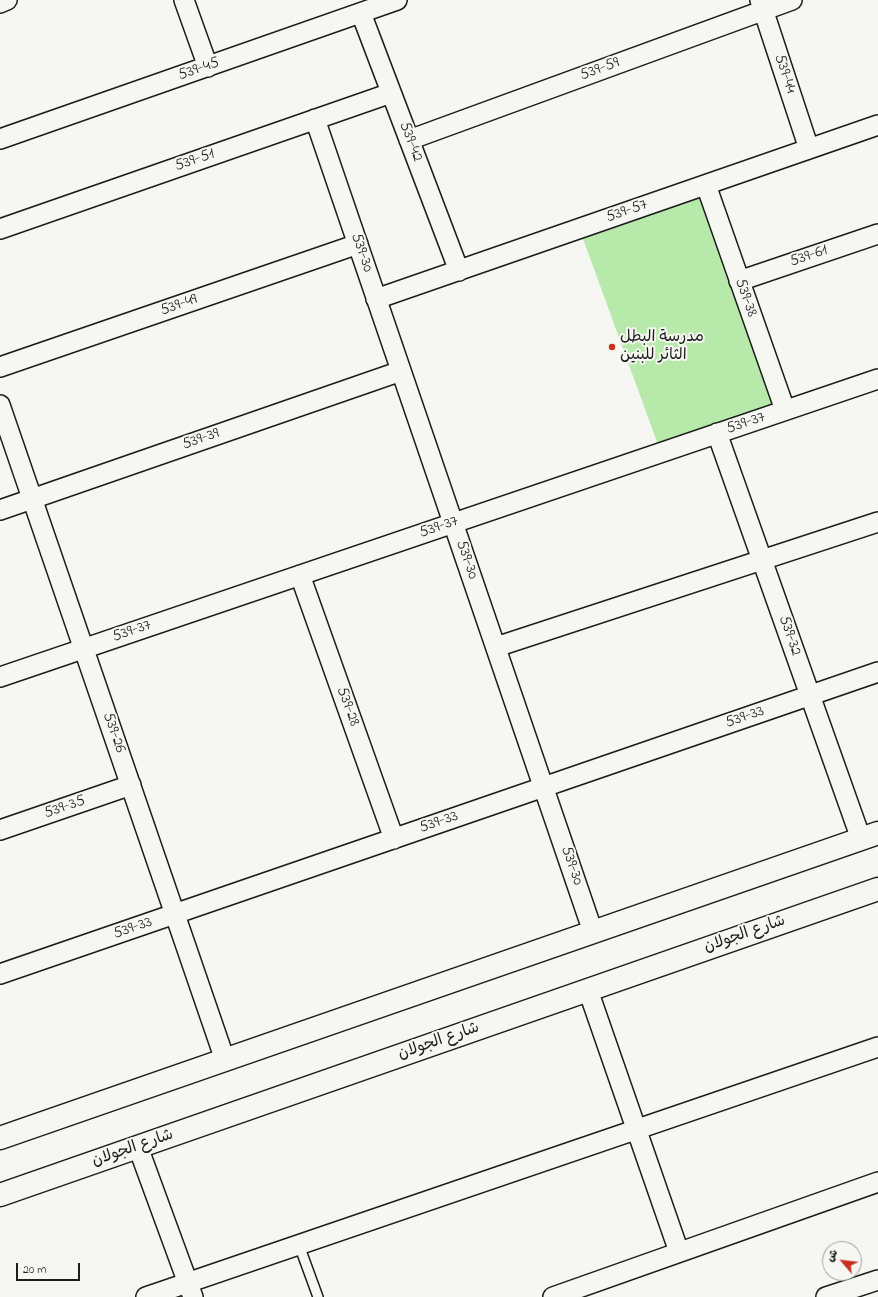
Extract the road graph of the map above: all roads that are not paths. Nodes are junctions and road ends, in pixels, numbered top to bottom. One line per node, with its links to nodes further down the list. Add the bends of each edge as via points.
1 (7, 0): 5 (street)
2 (184, 0): 8 (street)
3 (397, 0): 7 (street, 539-45)
4 (792, 0): 6 (street, 539-59)
5 (0, 2)
6 (761, 5): 13 (street, 539-59); 14 (street, 539-44)
7 (361, 13): 8 (street, 539-45); 9 (street, 539-42)
8 (208, 66): 12 (street, 539-45)
9 (391, 93): 10 (street, 539-51); 13 (street, 539-42)
10 (315, 119): 16 (street, 539-51); 18 (street, 539-30)
11 (878, 125): 14 (street, 539-57)
12 (0, 139)
13 (409, 140): 19 (street, 539-42)
14 (809, 149): 15 (street, 539-57)
15 (706, 185): 19 (street, 539-57); 20 (street, 539-38)
16 (0, 229)
17 (878, 234): 20 (street, 539-61)
18 (358, 244): 21 (street, 539-30); 22 (street, 539-49)
19 (459, 271): 21 (street, 539-57)
20 (739, 281): 25 (street, 539-38)
21 (376, 300): 23 (street, 539-30)
22 (0, 367)
23 (401, 371): 28 (street, 539-39); 31 (street, 539-30)
24 (878, 379): 25 (street, 539-37)
25 (785, 410): 27 (street, 539-37)
26 (1, 411): 28 (street, 539-26)
27 (717, 433): 31 (street, 539-37); 32 (street, 539-32)
28 (32, 498): 29 (street, 539-39); 35 (street, 539-26)
29 (0, 510)
30 (878, 522): 32 (street)
31 (453, 523): 33 (street, 539-37); 34 (street, 539-30)
32 (762, 560): 34 (street); 38 (street, 539-32)
33 (300, 575): 35 (street, 539-37); 43 (street, 539-28)
34 (496, 647): 40 (street, 539-30)
35 (84, 649): 37 (street, 539-37); 39 (street, 539-26)
36 (878, 672): 38 (street, 539-33)
37 (0, 678)
38 (810, 695): 40 (street, 539-33); 42 (street, 539-32)
39 (131, 785): 41 (street, 539-35); 45 (street, 539-26)
40 (544, 787): 43 (street, 539-33); 46 (street, 539-30)
41 (0, 830)
42 (869, 836): 46 (street)
43 (394, 839): 45 (street, 539-33)
44 (878, 888): 48 (street, شارع الجولان)
45 (175, 914): 47 (street, 539-33); 50 (street, 539-26)
46 (593, 932): 50 (street)
47 (0, 974)
48 (588, 990): 51 (street); 53 (street, شارع الجولان)
49 (878, 1047): 51 (street)
50 (225, 1060): 52 (street)
51 (636, 1130): 56 (street); 57 (street)
52 (0, 1138)
53 (138, 1147): 55 (street, شارع الجولان); 59 (street)
54 (878, 1182): 57 (street)
55 (0, 1195)
56 (299, 1245): 59 (street); 61 (lane)
57 (679, 1252): 62 (street)
58 (878, 1280): 63 (street)
59 (191, 1290): 60 (street)
60 (146, 1297)
61 (318, 1297)
62 (553, 1297)
63 (826, 1297)

